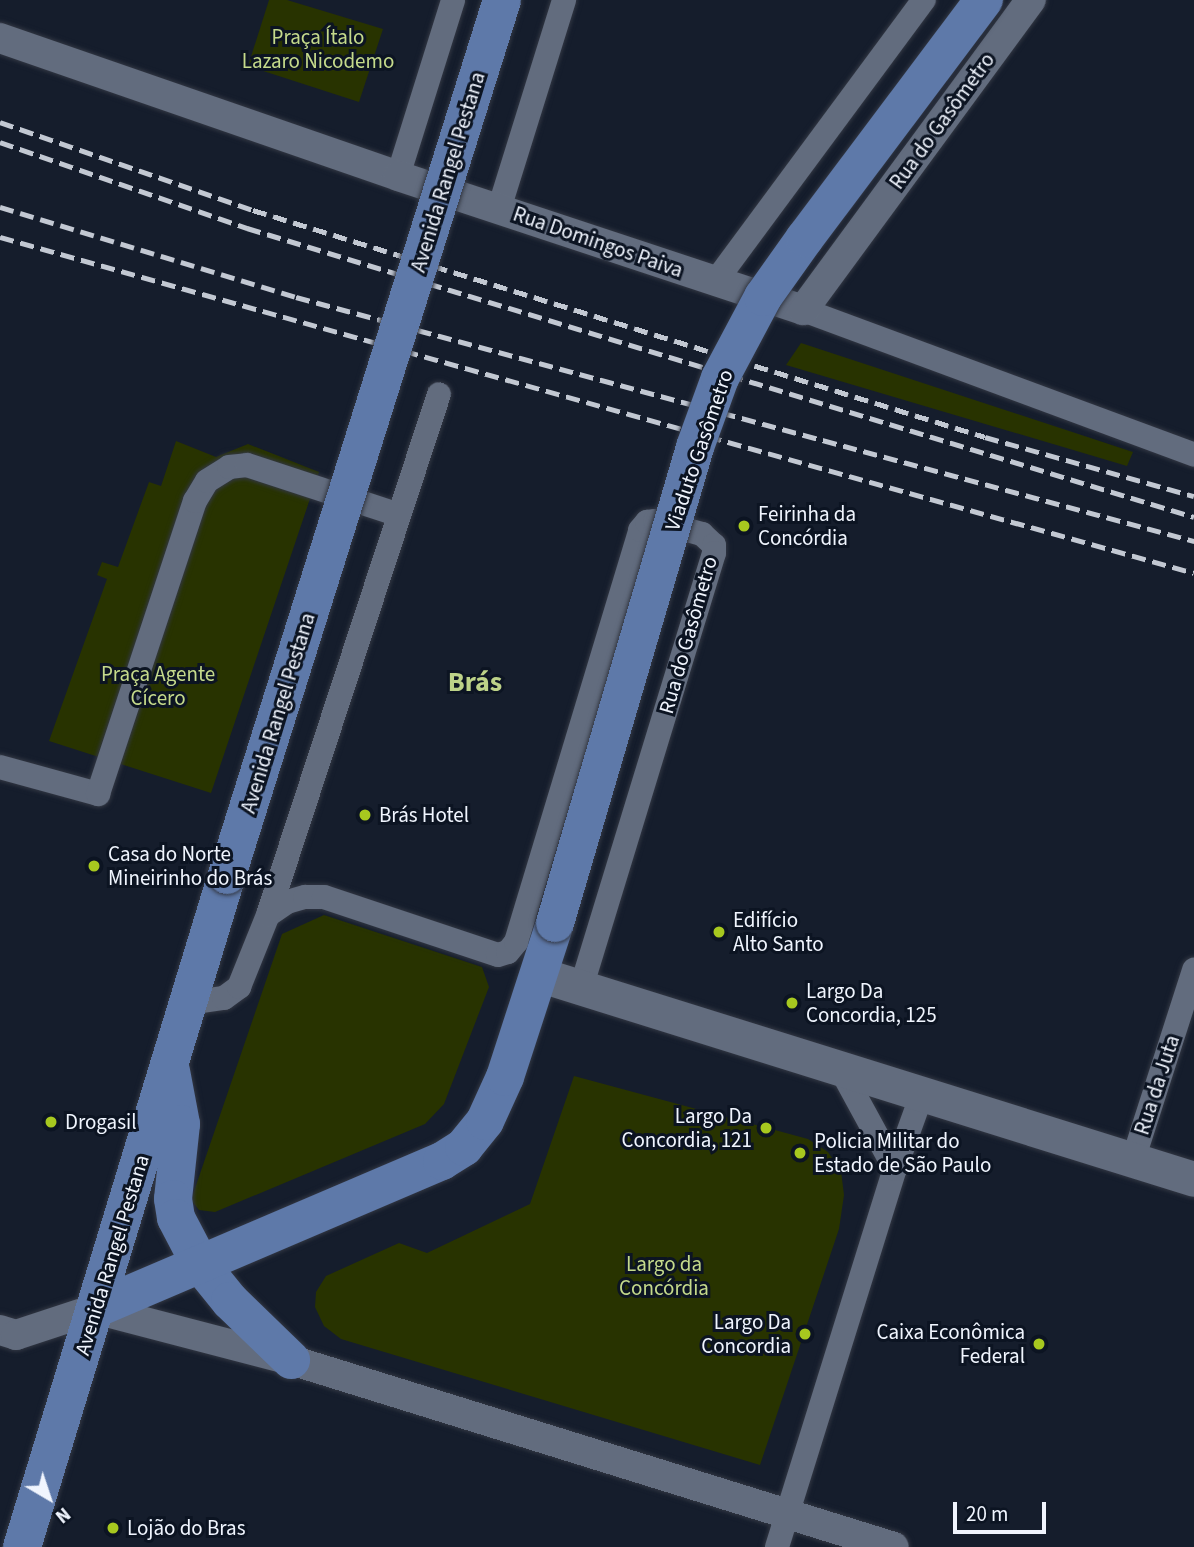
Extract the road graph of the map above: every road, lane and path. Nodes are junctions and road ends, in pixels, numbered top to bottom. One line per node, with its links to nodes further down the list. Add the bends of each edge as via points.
1 (453, 0): 8 (street)
2 (502, 0): 20 (main road, Avenida Rangel Pestana, bridge)
3 (564, 0): 9 (street)
4 (924, 0): 10 (street)
5 (984, 0): 18 (main road, Viaduto Gasômetro, bridge, via 763,297 720,378 695,447)
6 (1031, 0): 11 (street, Rua do Gasômetro)
7 (0, 38): 8 (street, Rua Domingos Paiva)
8 (398, 176): 9 (street, Rua Domingos Paiva)
9 (499, 209): 10 (street, Rua Domingos Paiva)
10 (715, 282): 11 (street, Rua Domingos Paiva)
11 (803, 310): 13 (street, Rua Domingos Paiva)
12 (439, 394): 14 (street)
13 (1194, 455)
14 (399, 515): 15 (street, via 247,465 229,467 207,481 195,501 98,794); 16 (street)
15 (0, 767)
16 (268, 915): 19 (street, Rua do Gasômetro, via 287,902 324,897 498,955 508,952 516,942 640,530 655,520 702,534 714,545 714,554); 20 (street, via 239,987 224,998)
17 (1194, 970): 24 (street, Rua da Juta)
18 (538, 974): 19 (main road); 27 (main road, via 505,1077 485,1121 464,1147 442,1161)
19 (581, 987): 22 (main road)
20 (188, 1003): 21 (main road, Avenida Rangel Pestana)
21 (170, 1066): 27 (main road, via 181,1124 173,1199 176,1218); 28 (main road, Avenida Rangel Pestana)
22 (840, 1068): 23 (main road); 25 (street)
23 (922, 1094): 24 (main road); 25 (street)
24 (1133, 1160): 26 (main road)
25 (895, 1169): 31 (street)
26 (1194, 1179)
27 (200, 1264): 28 (main road); 30 (main road, via 237,1309)
28 (95, 1309): 29 (street, via 16,1335); 30 (street); 32 (main road, Avenida Rangel Pestana)
29 (0, 1330)
30 (291, 1360): 31 (street)
31 (787, 1514): 33 (street); 34 (street)
32 (22, 1547)
33 (777, 1547)
34 (894, 1547)

